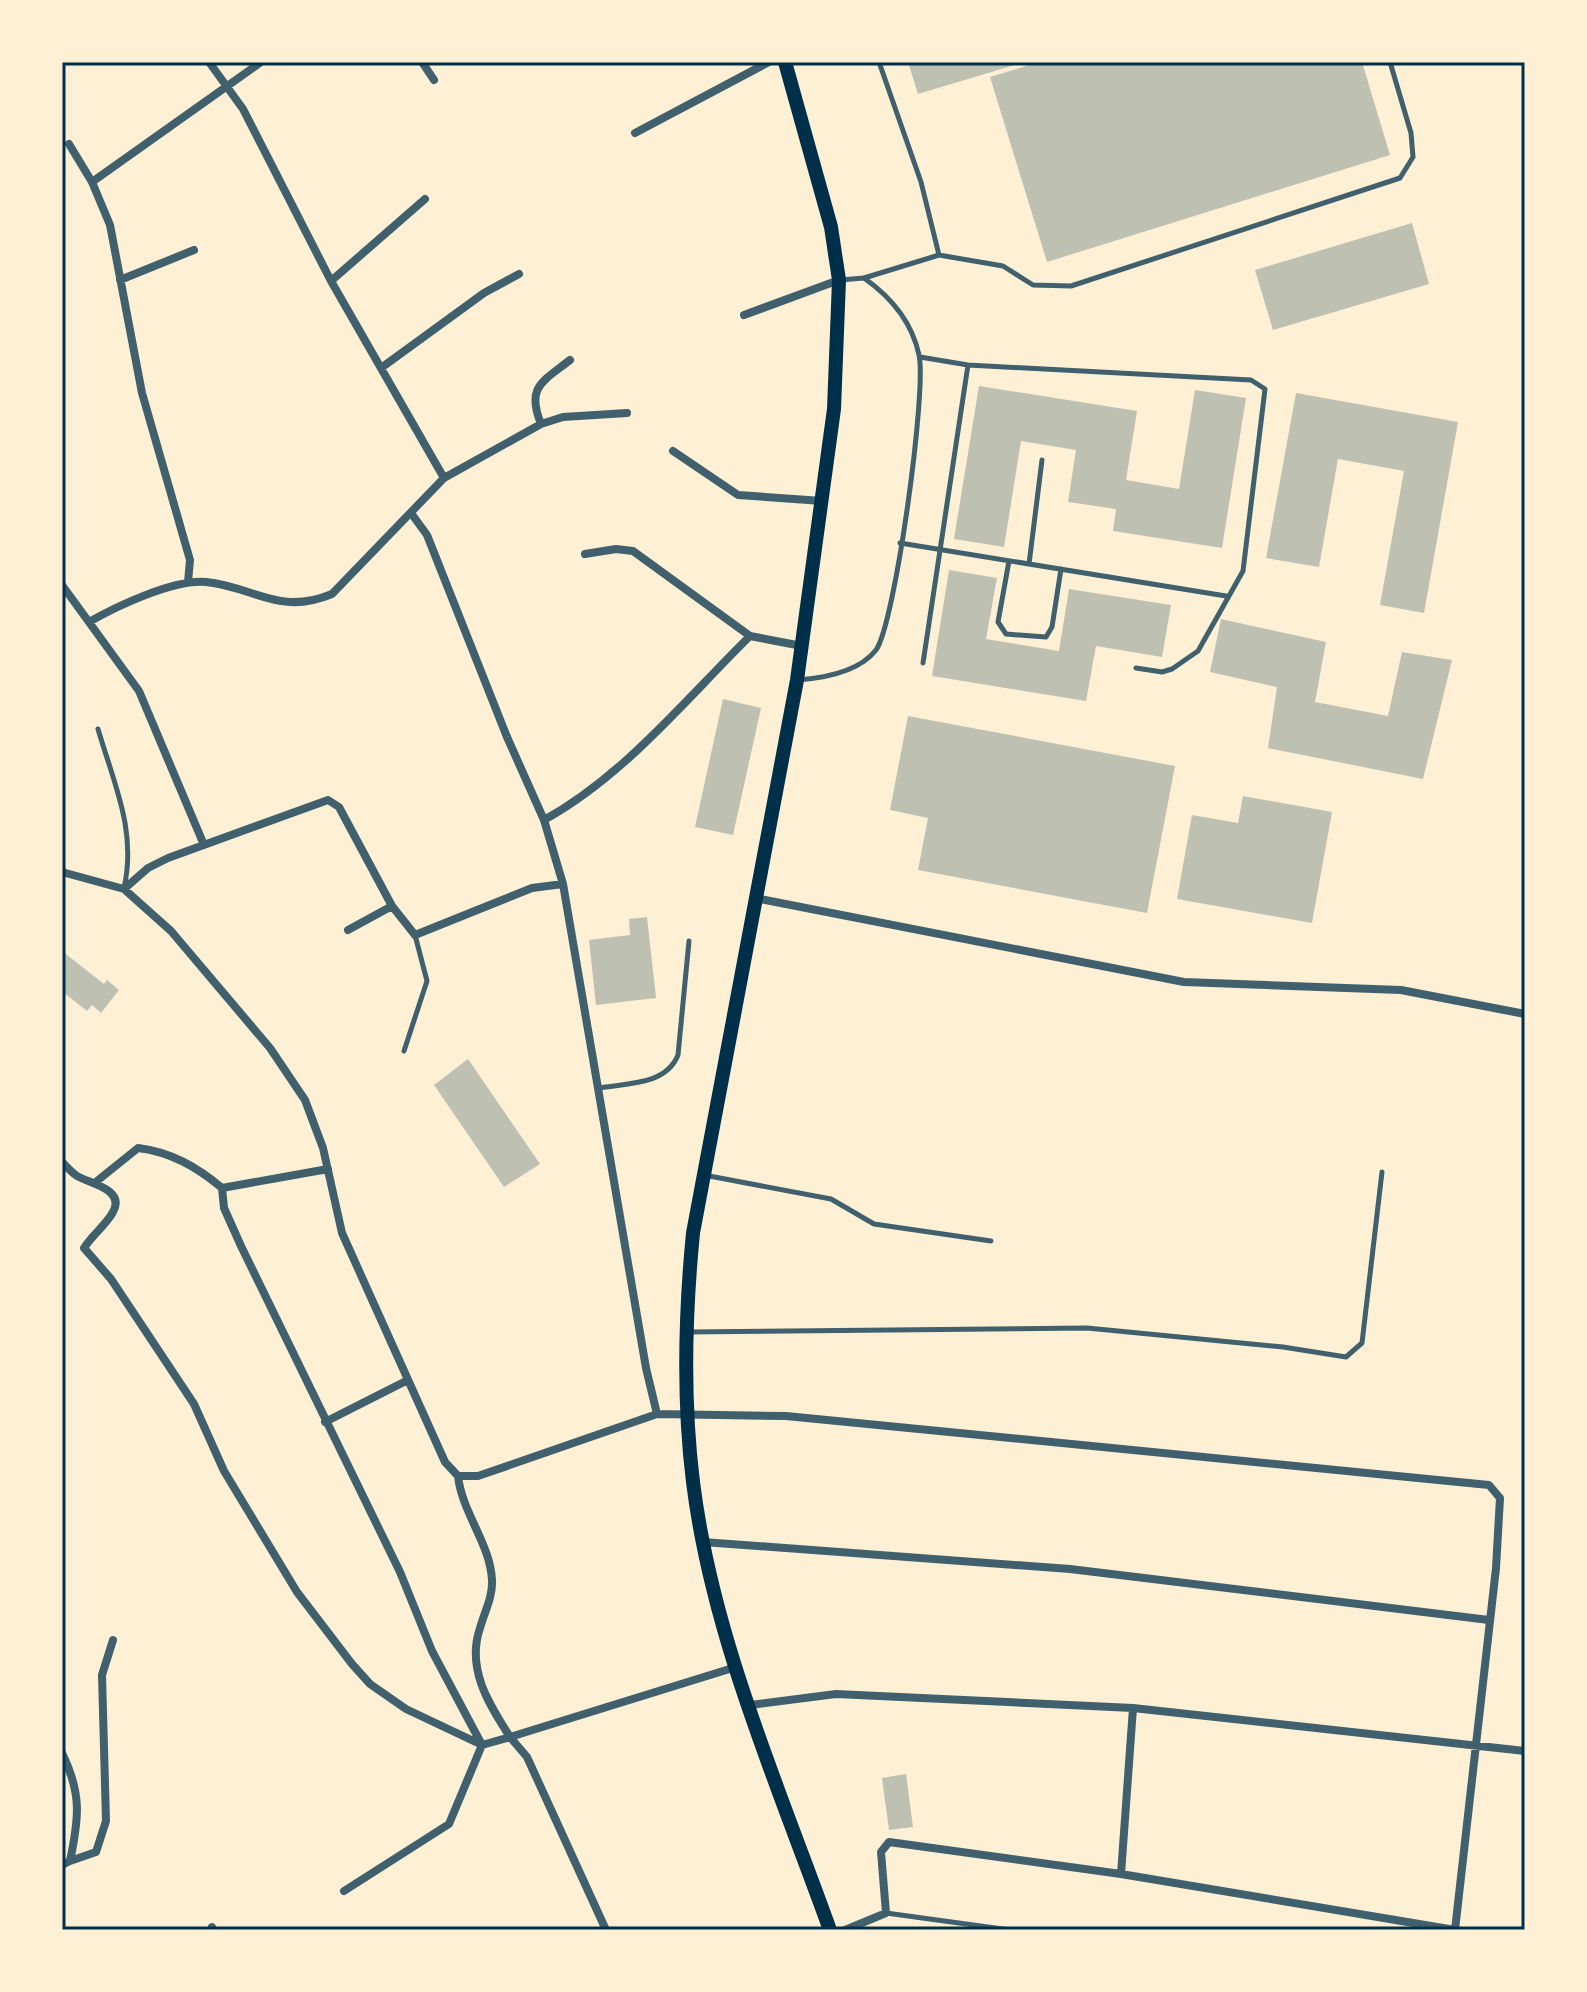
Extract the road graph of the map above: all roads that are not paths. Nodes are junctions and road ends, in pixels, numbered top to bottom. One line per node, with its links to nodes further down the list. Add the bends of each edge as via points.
1 (209, 62): 9 (street)
2 (261, 62): 9 (street)
3 (422, 62): 8 (street)
4 (769, 62): 10 (street)
5 (785, 62): 19 (main road, via 820,178)
6 (879, 62): 15 (lane, via 921,182)
7 (1390, 62): 15 (lane, via 1411,133 1413,157 1400,178 1071,286 1033,285 1003,266)
8 (434, 80)
9 (228, 84): 12 (street); 20 (street)
10 (635, 133)
11 (69, 144): 12 (street)
12 (92, 182): 18 (street, via 110,225)
13 (425, 199): 20 (street)
14 (194, 250): 18 (street)
15 (939, 255): 17 (lane)
16 (519, 274): 25 (street, via 484,293)
17 (864, 278): 19 (lane); 22 (lane, via 898,309)
18 (120, 280): 39 (street, via 154,447 190,560)
19 (839, 280): 21 (street); 31 (main road)
20 (331, 281): 25 (street)
21 (744, 315)
22 (920, 357): 24 (lane); 33 (lane, via 920,396)
23 (570, 360): 27 (street, via 535,392)
24 (968, 365): 34 (lane); 41 (lane, via 1251,380 1265,389 1243,571)
25 (381, 368): 30 (street)
26 (627, 413): 27 (street, via 563,417)
27 (541, 424): 30 (street)
28 (673, 451): 31 (street, via 738,495)
29 (1042, 460): 37 (lane)
30 (444, 478): 32 (street)
31 (824, 501): 44 (main road)
32 (411, 513): 39 (street, via 332,594 314,602 267,601 207,582); 49 (street, via 427,535)
33 (900, 543): 34 (lane); 47 (lane, via 886,627 874,654 837,675)
34 (940, 549): 36 (lane); 45 (lane)
35 (585, 554): 43 (street, via 633,551)
36 (1009, 561): 37 (lane); 38 (lane, via 998,622 1006,634 1046,637)
37 (1029, 564): 38 (lane)
38 (1061, 569): 41 (lane)
39 (188, 582): 42 (street)
40 (62, 585): 42 (street)
41 (1226, 596): 46 (lane, via 1198,651 1162,672)
42 (89, 622): 50 (street, via 139,691)
43 (750, 636): 44 (street); 49 (street, via 607,777)
44 (803, 646): 47 (main road)
45 (923, 663)
46 (1136, 668)
47 (797, 680): 54 (main road)
48 (98, 729): 53 (lane, via 129,837 131,859)
49 (544, 820): 52 (street)
50 (204, 845): 53 (street, via 148,868); 55 (street, via 328,800 339,807)
51 (62, 872): 53 (street)
52 (563, 884): 57 (street, via 532,888); 61 (street)
53 (124, 889): 63 (street, via 171,931 270,1048 305,1100)
54 (755, 898): 59 (street, via 1184,982 1401,990); 65 (main road)
55 (392, 906): 56 (street); 57 (street)
56 (348, 930)
57 (415, 935): 60 (lane, via 427,981)
58 (689, 941): 61 (lane, via 673,1068 664,1076)
59 (1525, 1014)
60 (404, 1051)
61 (599, 1088): 72 (street)
62 (62, 1162): 66 (street, via 76,1175)
63 (328, 1169): 67 (street); 70 (street, via 342,1233)
64 (1382, 1172): 69 (lane, via 1362,1343 1346,1357 1087,1328)
65 (703, 1175): 68 (lane, via 831,1199 874,1224); 69 (main road)
66 (97, 1181): 67 (street, via 138,1148 200,1169); 82 (street, via 115,1203 84,1248 111,1279 194,1404 224,1471 297,1592 370,1684 406,1709)
67 (222, 1188): 73 (street, via 224,1208)
68 (991, 1241)
69 (687, 1332): 71 (main road)
70 (408, 1380): 73 (street); 74 (street, via 445,1462)
71 (688, 1413): 72 (street); 75 (main road); 76 (street, via 786,1416 1489,1485 1500,1498)
72 (657, 1414): 74 (street, via 478,1476)
73 (325, 1422): 82 (street)
74 (458, 1476): 81 (street, via 460,1498 487,1553 493,1582 478,1632 476,1661 481,1686)
75 (703, 1542): 76 (street, via 1070,1569); 78 (main road)
76 (1489, 1620): 83 (street)
77 (113, 1640): 86 (street, via 102,1675 106,1821 96,1852)
78 (737, 1666): 79 (main road); 81 (street)
79 (750, 1705): 80 (street, via 836,1694); 91 (main road)
80 (1133, 1708): 83 (street); 87 (street)
81 (510, 1737): 82 (street); 90 (street, via 527,1757)
82 (482, 1745): 88 (street, via 449,1824)
83 (1473, 1745): 84 (street); 94 (street)
84 (1525, 1751)
85 (62, 1753): 86 (street, via 72,1772 80,1813)
86 (66, 1863)
87 (1121, 1874): 89 (street, via 889,1842 881,1852); 94 (street)
88 (344, 1891)
89 (886, 1913): 92 (street); 93 (lane)
90 (606, 1930)
91 (830, 1930)
92 (845, 1930)
93 (1010, 1930)
94 (1455, 1930)

